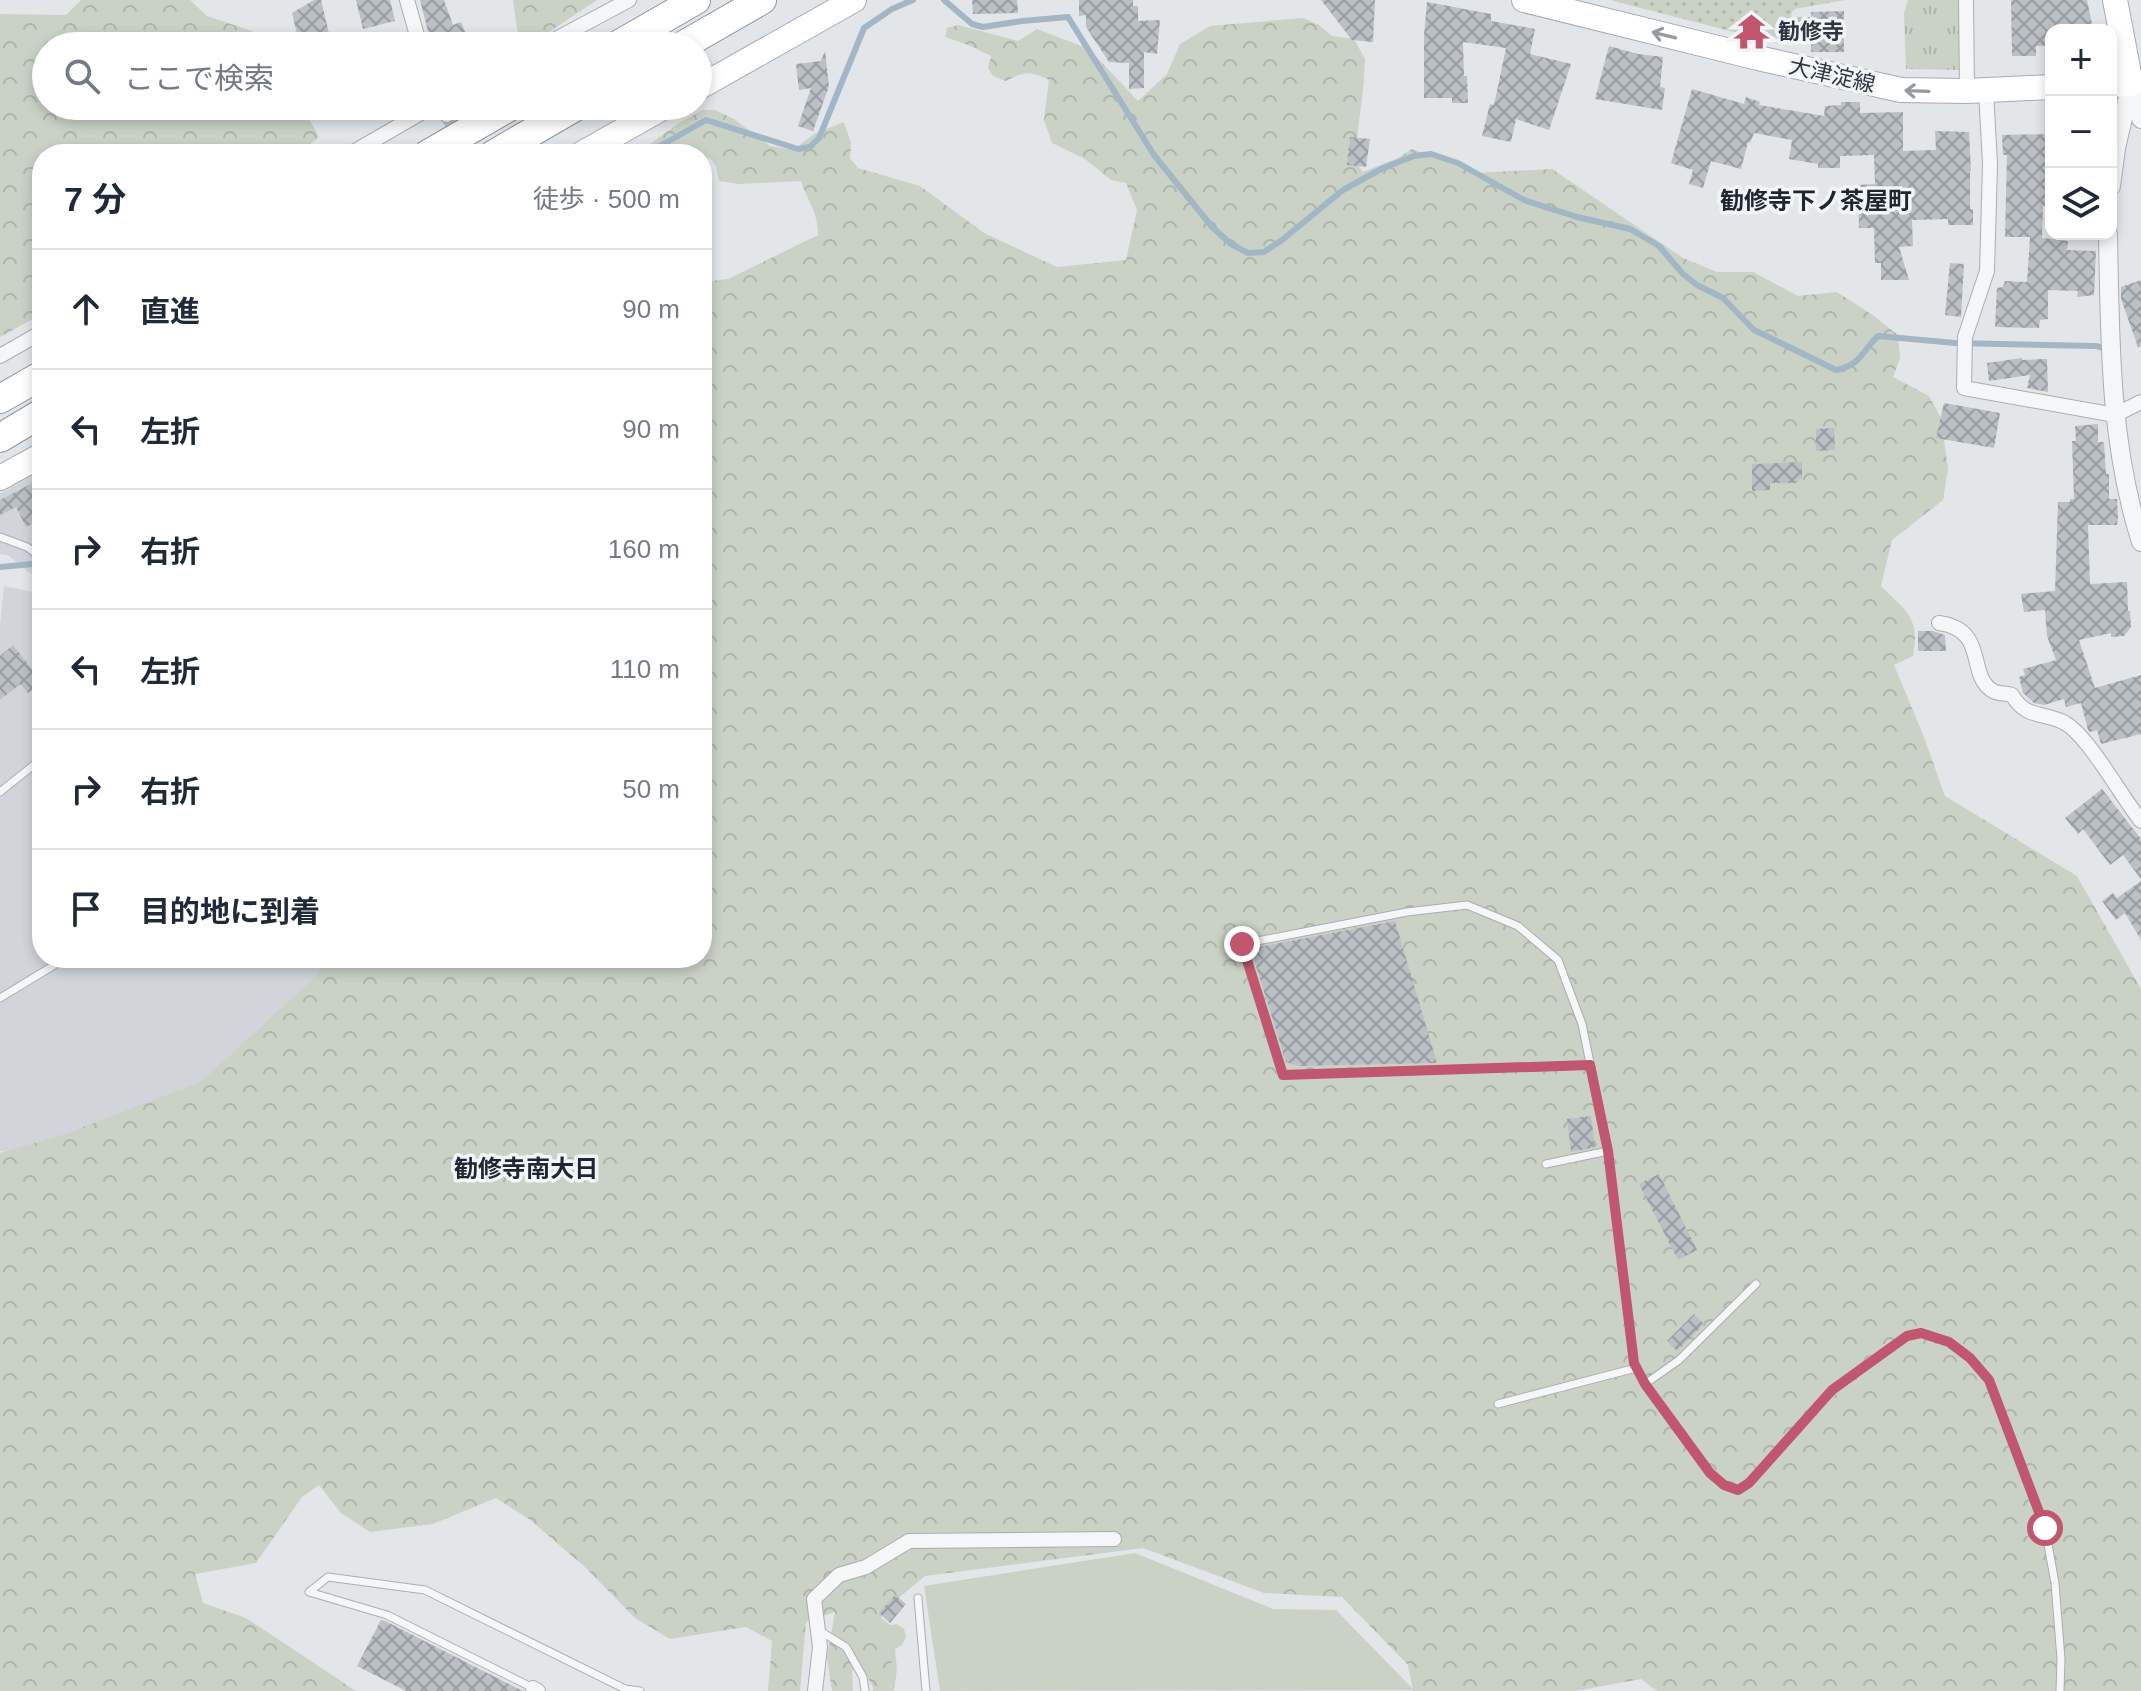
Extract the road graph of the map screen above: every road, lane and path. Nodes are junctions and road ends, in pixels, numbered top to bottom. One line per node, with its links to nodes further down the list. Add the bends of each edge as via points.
1 (407, 0): 9 (street)
2 (629, 0): 10 (street)
3 (696, 0): 11 (highway)
4 (762, 0): 12 (highway)
5 (854, 0): 13 (main road)
6 (1524, 0): 16 (main road, 大津淀線, one-way to 6, via 1878,86)
7 (1966, 0): 16 (street)
8 (2115, 0): 14 (main road)
9 (416, 32)
10 (569, 32)
11 (640, 32)
12 (706, 32)
13 (712, 80)
14 (2128, 84): 17 (street); 26 (street)
15 (2045, 87): 16 (main road, 大津淀線)
16 (1977, 91): 33 (street, via 1990,164 1987,271 1965,337 1964,388)
17 (2141, 119)
18 (409, 120): 22 (street)
19 (487, 120): 23 (highway)
20 (553, 120): 24 (highway)
21 (641, 120): 25 (main road)
22 (367, 144)
23 (445, 144)
24 (511, 144)
25 (599, 144)
26 (2113, 168)
27 (2108, 240): 33 (street)
28 (32, 338): 29 (street)
29 (0, 356)
30 (32, 381): 31 (highway)
31 (0, 399)
32 (2141, 402): 33 (street)
33 (2115, 415): 39 (street)
34 (32, 419): 35 (highway)
35 (0, 438)
36 (32, 460): 37 (main road)
37 (0, 478)
38 (0, 537): 40 (lane)
39 (2141, 542)
40 (32, 551)
41 (1939, 623): 44 (street, via 1960,629 1968,638 1990,689 2012,695 2020,707 2064,723 2081,736)
42 (32, 766): 43 (lane)
43 (0, 792)
44 (2141, 821)
45 (50, 968): 46 (lane)
46 (0, 998)
47 (1590, 1065): 47 (lane, via 1582,1024 1558,960 1518,926 1467,905 1242,944 1283,1075); 48 (lane)
48 (1608, 1151): 49 (lane); 51 (lane)
49 (1546, 1164)
50 (1756, 1284): 52 (lane, via 1679,1360)
51 (1636, 1368): 52 (lane); 53 (lane)
52 (1645, 1384): 62 (lane, via 1710,1473 1738,1490 1832,1390 1907,1336 1921,1333 1949,1342 1989,1380 2045,1528 2055,1583)
53 (1498, 1404)
54 (1114, 1539): 56 (street, via 909,1541 866,1567 839,1575 814,1599)
55 (918, 1598): 61 (lane)
56 (818, 1630): 59 (street); 60 (lane, via 846,1647)
57 (536, 1689): 58 (lane, via 387,1615 309,1592 328,1577 425,1590 625,1689)
58 (640, 1691)
59 (815, 1691)
60 (865, 1691)
61 (926, 1691)
62 (2060, 1691)

